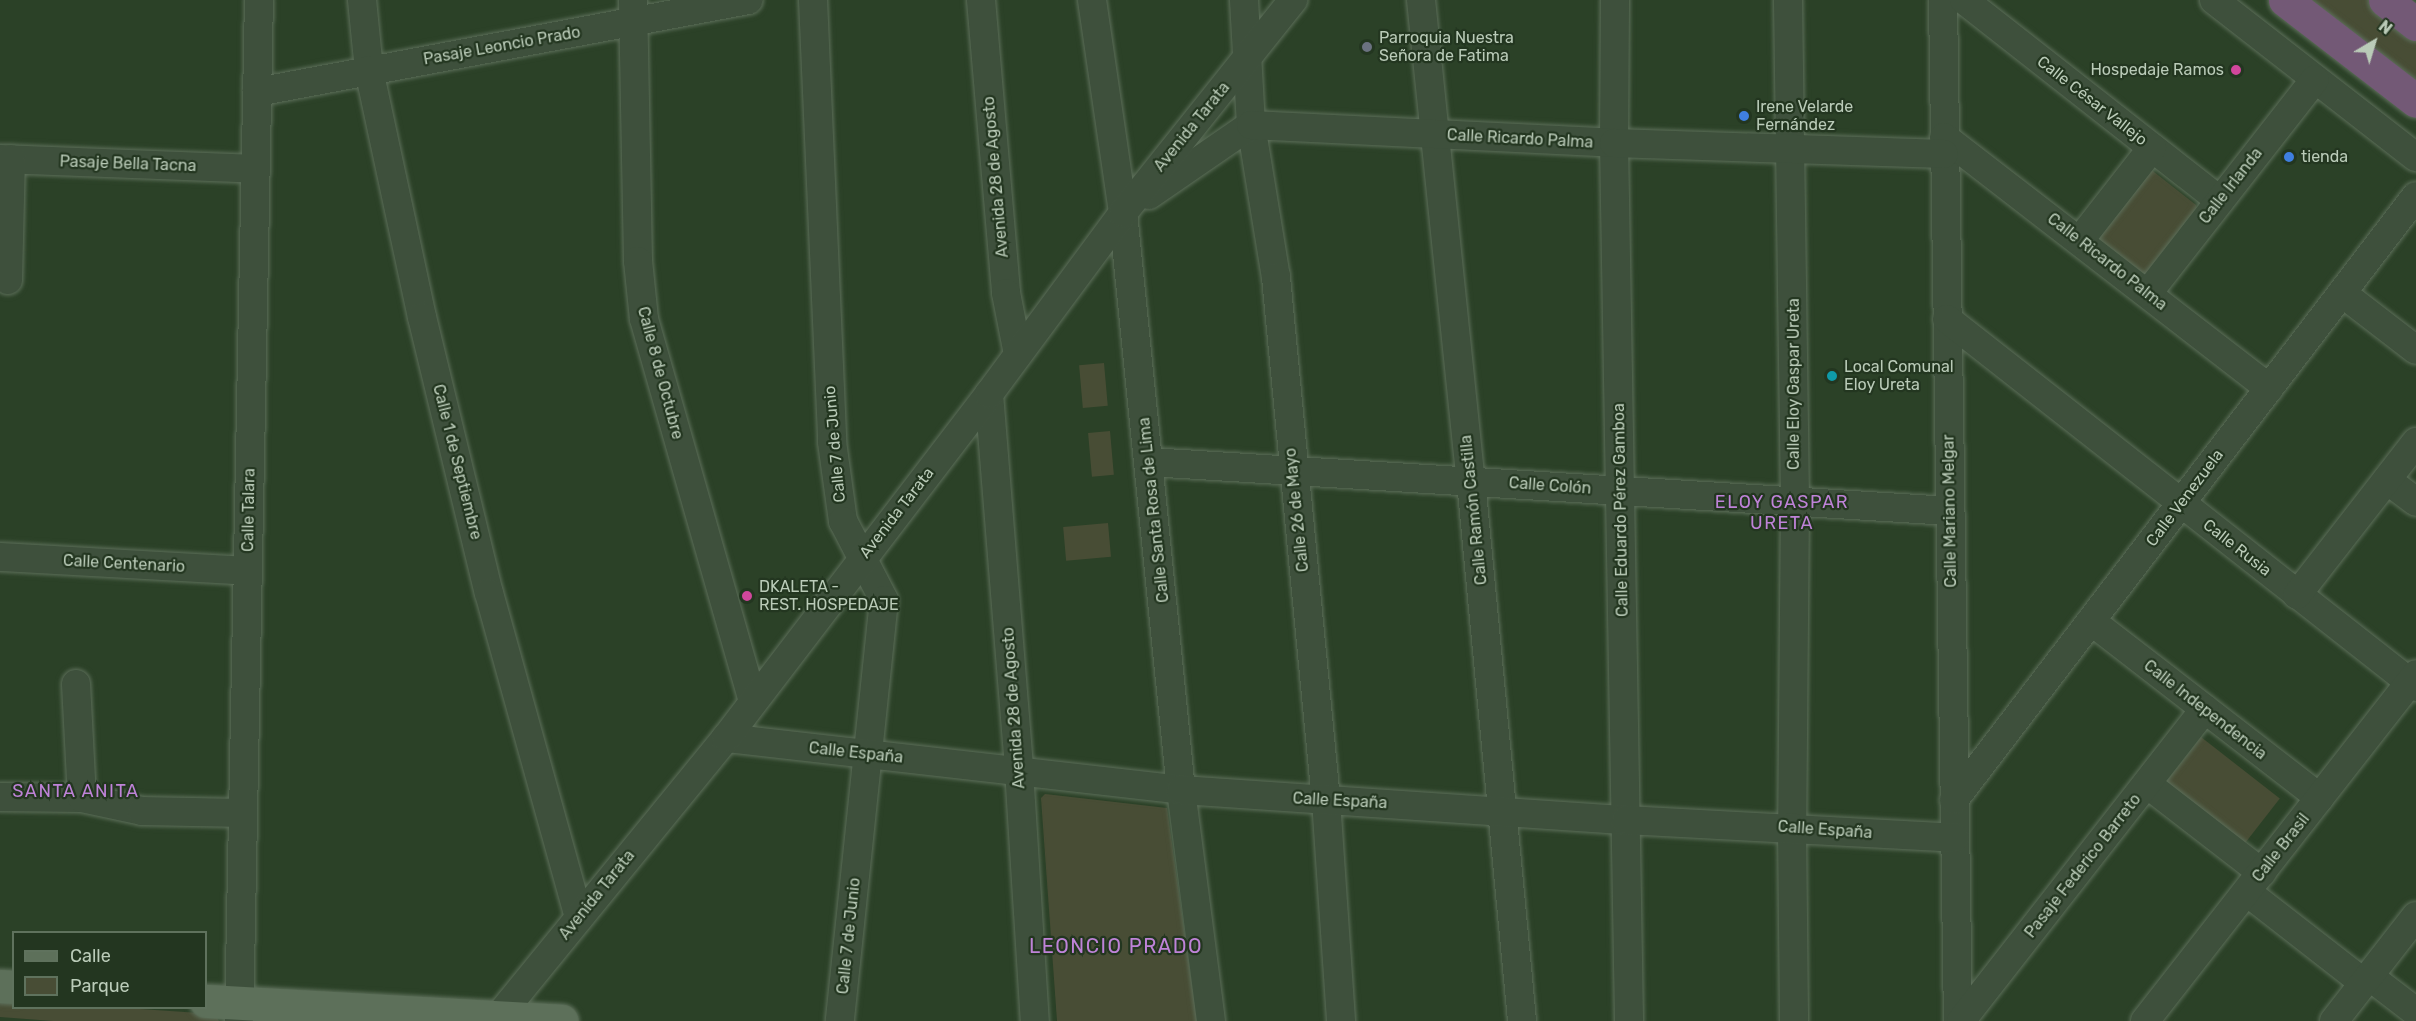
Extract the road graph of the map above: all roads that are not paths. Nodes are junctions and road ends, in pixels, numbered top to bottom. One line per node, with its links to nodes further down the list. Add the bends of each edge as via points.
1 (258, 0): 22 (street, Calle Talara)
2 (362, 0): 20 (street, Calle 1 de Septiembre)
3 (748, 0): 17 (street, Pasaje Leoncio Prado)
4 (813, 0): 56 (street, Calle 7 de Junio, via 832,442 843,521)
5 (981, 0): 42 (street, Avenida 28 de Agosto, via 1006,293)
6 (1092, 0): 35 (street, Calle Santa Rosa de Lima)
7 (1244, 0): 19 (street, Calle 26 de Mayo)
8 (1293, 0): 19 (street, Avenida Tarata)
9 (1421, 0): 25 (street, Calle Ramón Castilla)
10 (1615, 0): 26 (street, Calle Eduardo Pérez Gamboa)
11 (1788, 0): 29 (street, Calle Eloy Gaspar Ureta)
12 (1942, 0): 27 (street, Calle Mariano Melgar)
13 (1964, 0): 28 (street, Calle César Vallejo)
14 (2214, 0): 21 (street)
15 (2285, 0): 23 (highway)
16 (2385, 0): 18 (highway)
17 (632, 11): 20 (street, Pasaje Leoncio Prado); 62 (street, Calle 8 de Octubre, via 638,261 644,319)
18 (2416, 24)
19 (1249, 57): 24 (street, Calle 26 de Mayo); 35 (street, Avenida Tarata)
20 (369, 70): 22 (street, Pasaje Leoncio Prado); 81 (street, Calle 1 de Septiembre, via 422,317 489,593)
21 (2315, 79): 30 (street); 34 (street, Calle Irlanda)
22 (257, 92): 32 (street, Calle Talara)
23 (2416, 101)
24 (1251, 125): 25 (street, Calle Ricardo Palma); 35 (street); 47 (street, Calle 26 de Mayo, via 1276,277)
25 (1434, 135): 26 (street, Calle Ricardo Palma); 49 (street, Calle Ramón Castilla)
26 (1614, 143): 29 (street, Calle Ricardo Palma); 50 (street, Calle Eduardo Pérez Gamboa)
27 (1944, 146): 29 (street, Calle Ricardo Palma); 36 (street, Calle Ricardo Palma); 40 (street, Calle Mariano Melgar)
28 (2152, 148): 34 (street, Calle César Vallejo); 36 (street)
29 (1792, 149): 51 (street, Calle Eloy Gaspar Ureta)
30 (2416, 157)
31 (6, 159): 32 (street, Pasaje Bella Tacna); 37 (street)
32 (255, 169): 57 (street, Calle Talara)
33 (2416, 196): 39 (street, Calle Venezuela)
34 (2220, 201): 38 (street, Calle Irlanda)
35 (1123, 213): 42 (street, Avenida Tarata); 46 (street, Calle Santa Rosa de Lima)
36 (2080, 240): 38 (street, Calle Ricardo Palma)
37 (8, 280)
38 (2148, 293): 43 (street, Calle Ricardo Palma)
39 (2342, 293): 41 (street); 43 (street, Calle Venezuela)
40 (1947, 319): 53 (street, Calle Rusia); 54 (street, Calle Mariano Melgar)
41 (2416, 350)
42 (1018, 354): 44 (street, Avenida Tarata)
43 (2269, 388): 53 (street, Calle Venezuela)
44 (989, 394): 56 (street, Avenida Tarata); 66 (street, Avenida 28 de Agosto)
45 (2416, 442): 48 (street)
46 (1149, 462): 47 (street, Calle Colón); 68 (street, Calle Santa Rosa de Lima)
47 (1293, 470): 49 (street, Calle Colón); 72 (street, Calle 26 de Mayo)
48 (2387, 480): 52 (street); 58 (street)
49 (1471, 481): 50 (street, Calle Colón); 74 (street, Calle Ramón Castilla)
50 (1621, 491): 51 (street, Calle Colón); 76 (street, Calle Eduardo Pérez Gamboa)
51 (1795, 502): 54 (street, Calle Colón); 77 (street, Calle Eloy Gaspar Ureta)
52 (2416, 502)
53 (2181, 504): 58 (street, Calle Rusia); 59 (street, Calle Venezuela)
54 (1950, 511): 73 (street, Calle Mariano Melgar)
55 (0, 557): 57 (street, Calle Centenario)
56 (862, 557): 62 (street, Avenida Tarata); 65 (street, Calle 7 de Junio, via 884,600)
57 (248, 571): 75 (street, Calle Talara)
58 (2297, 595): 60 (street, Calle Rusia)
59 (2091, 621): 63 (street, Calle Independencia); 73 (street, Calle Venezuela)
60 (2414, 681): 71 (street, Calle Brasil)
61 (76, 684): 70 (street)
62 (753, 701): 64 (street, Avenida Tarata)
63 (2205, 709): 67 (street, Pasaje Federico Barreto); 71 (street, Calle Independencia)
64 (726, 738): 65 (street, Calle España); 81 (street, Avenida Tarata)
65 (868, 754): 66 (street, Calle España); 88 (street, Calle 7 de Junio)
66 (1019, 770): 68 (street, Calle España); 89 (street, Avenida 28 de Agosto)
67 (2147, 784): 79 (street); 95 (street, Pasaje Federico Barreto)
68 (1181, 790): 72 (street, Calle España); 90 (street, Calle Santa Rosa de Lima)
69 (0, 797): 70 (street)
70 (82, 798): 75 (street, via 142,811)
71 (2320, 798): 79 (street, Calle Brasil)
72 (1326, 800): 74 (street, Calle España); 91 (street, Calle 26 de Mayo)
73 (1954, 800): 78 (street, Calle Mariano Melgar)
74 (1502, 810): 76 (street, Calle España); 92 (street, Calle Ramón Castilla)
75 (243, 813): 84 (street, Calle Talara)
76 (1626, 820): 77 (street, Calle España); 93 (street, Calle Eduardo Pérez Gamboa)
77 (1792, 827): 78 (street, Calle España); 94 (street, Calle Eloy Gaspar Ureta)
78 (1955, 838): 95 (street, Calle Mariano Melgar)
79 (2254, 883): 82 (street); 96 (street, Calle Brasil)
80 (2416, 916): 82 (street)
81 (579, 917): 86 (street, Avenida Tarata)
82 (2366, 980): 85 (street); 97 (street)
83 (207, 1001): 84 (main road)
84 (240, 1012): 86 (main road)
85 (2416, 1012)
86 (497, 1019): 87 (main road)
87 (561, 1021)
88 (840, 1021)
89 (1035, 1021)
90 (1211, 1021)
91 (1341, 1021)
92 (1521, 1021)
93 (1629, 1021)
94 (1794, 1021)
95 (1959, 1021)
96 (2145, 1021)
97 (2334, 1021)

